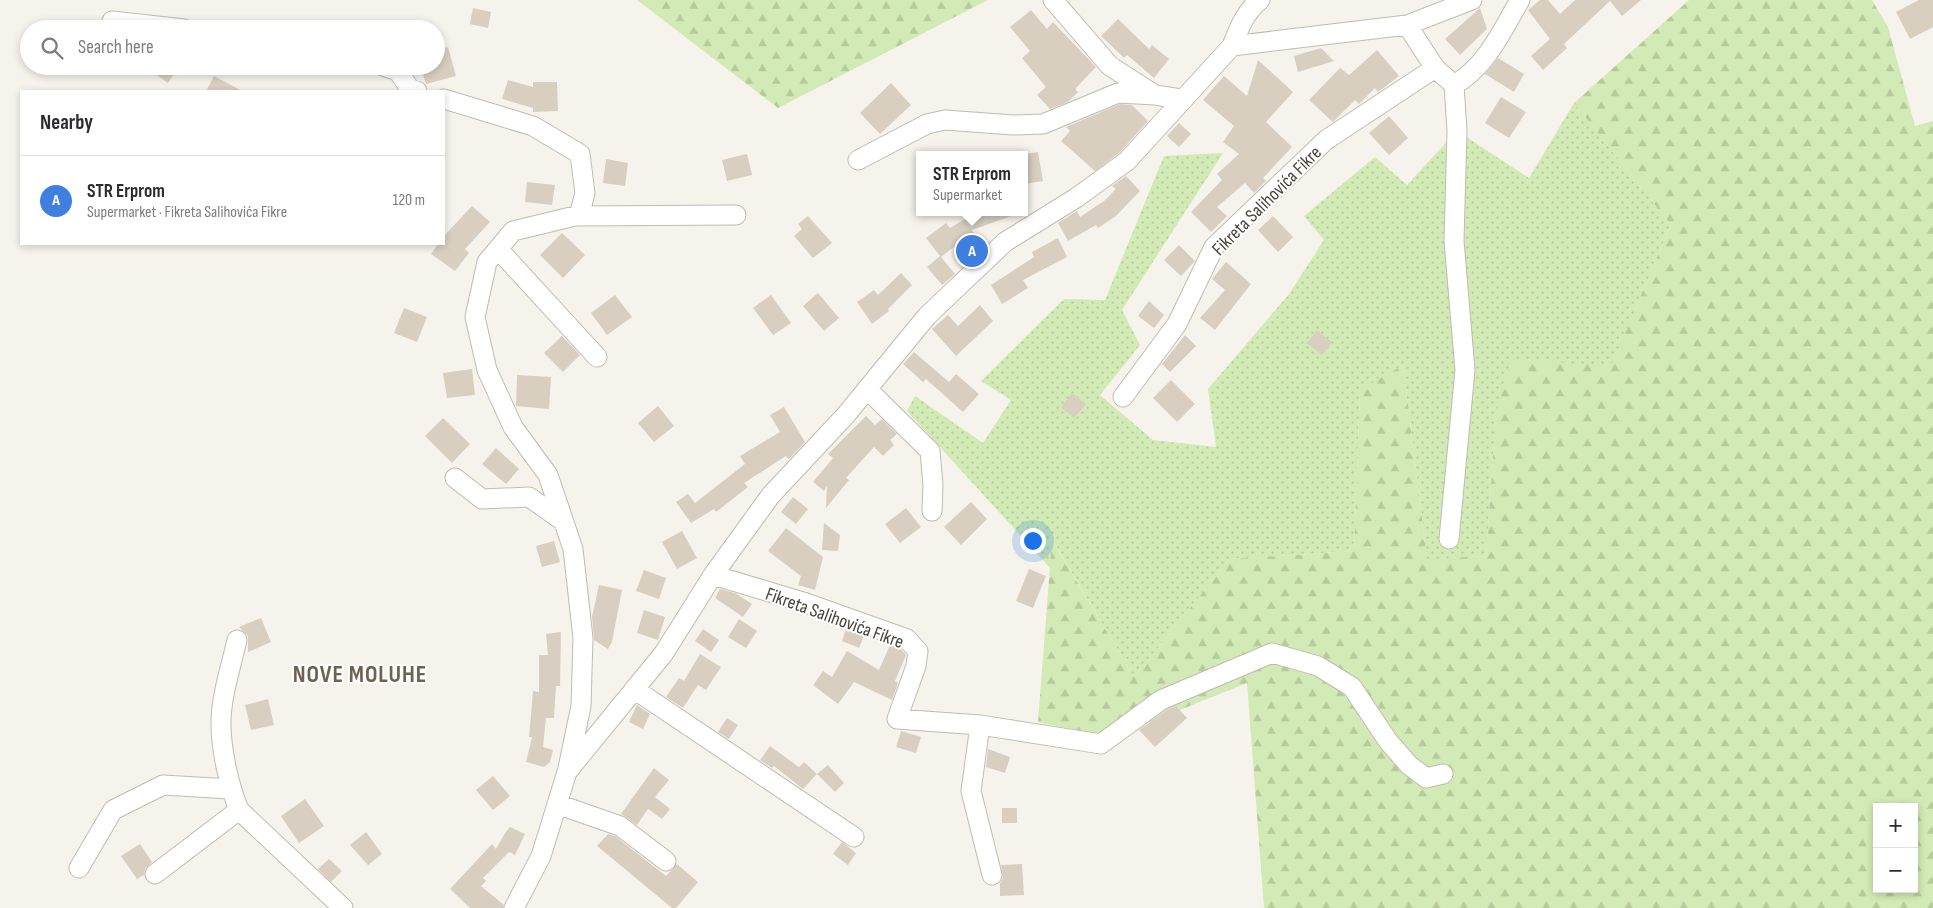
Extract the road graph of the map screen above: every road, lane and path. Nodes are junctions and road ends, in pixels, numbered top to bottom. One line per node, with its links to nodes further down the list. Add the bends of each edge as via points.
1 (1054, 0): 11 (street, via 1110,66)
2 (1260, 0): 6 (street, via 1251,7)
3 (1472, 0): 5 (street)
4 (1520, 0): 9 (street, via 1495,44 1469,77)
5 (1407, 25): 6 (street); 7 (street)
6 (1232, 46): 12 (street)
7 (1435, 68): 9 (street); 20 (street, Fikreta Salihovića Fikre, via 1326,140 1214,247 1177,324)
8 (401, 75): 10 (street)
9 (1454, 85): 24 (street, via 1457,131 1454,242 1465,370)
10 (414, 90)
11 (1156, 95): 12 (street); 14 (street, via 1118,93 1042,124 945,120 927,124)
12 (1181, 99): 19 (street, via 1127,161 1006,242 927,316)
13 (445, 100): 16 (street, via 533,126 580,154 584,193)
14 (858, 160)
15 (736, 215): 16 (street)
16 (580, 216): 17 (street, via 513,232)
17 (498, 249): 18 (street); 23 (street, via 487,262 476,316 487,370 513,427 548,475)
18 (597, 357)
19 (867, 389): 22 (street, via 930,451); 25 (street, via 771,495)
20 (1123, 397)
21 (455, 478): 23 (street, via 482,498 529,497)
22 (932, 511)
23 (564, 521): 29 (street, via 573,549 583,638 581,706)
24 (1450, 539)
25 (713, 575): 27 (street, via 664,653); 28 (street, Fikreta Salihovića Fikre, via 803,602 907,639 918,651 916,666 897,718)
26 (237, 640): 31 (street, via 221,723)
27 (634, 689): 29 (street); 34 (street)
28 (980, 725): 30 (street, via 1102,744 1161,700 1272,653 1318,666 1352,687 1388,741 1410,765 1426,778); 38 (street, via 971,791)
29 (567, 772): 32 (street)
30 (1443, 774)
31 (230, 789): 33 (street); 36 (street, via 163,785 112,810)
32 (557, 804): 35 (street, via 620,826); 40 (street, via 541,856)
33 (239, 810): 37 (street); 39 (street)
34 (854, 837)
35 (666, 861)
36 (78, 868)
37 (155, 874)
38 (992, 875)
39 (343, 908)
40 (514, 908)

